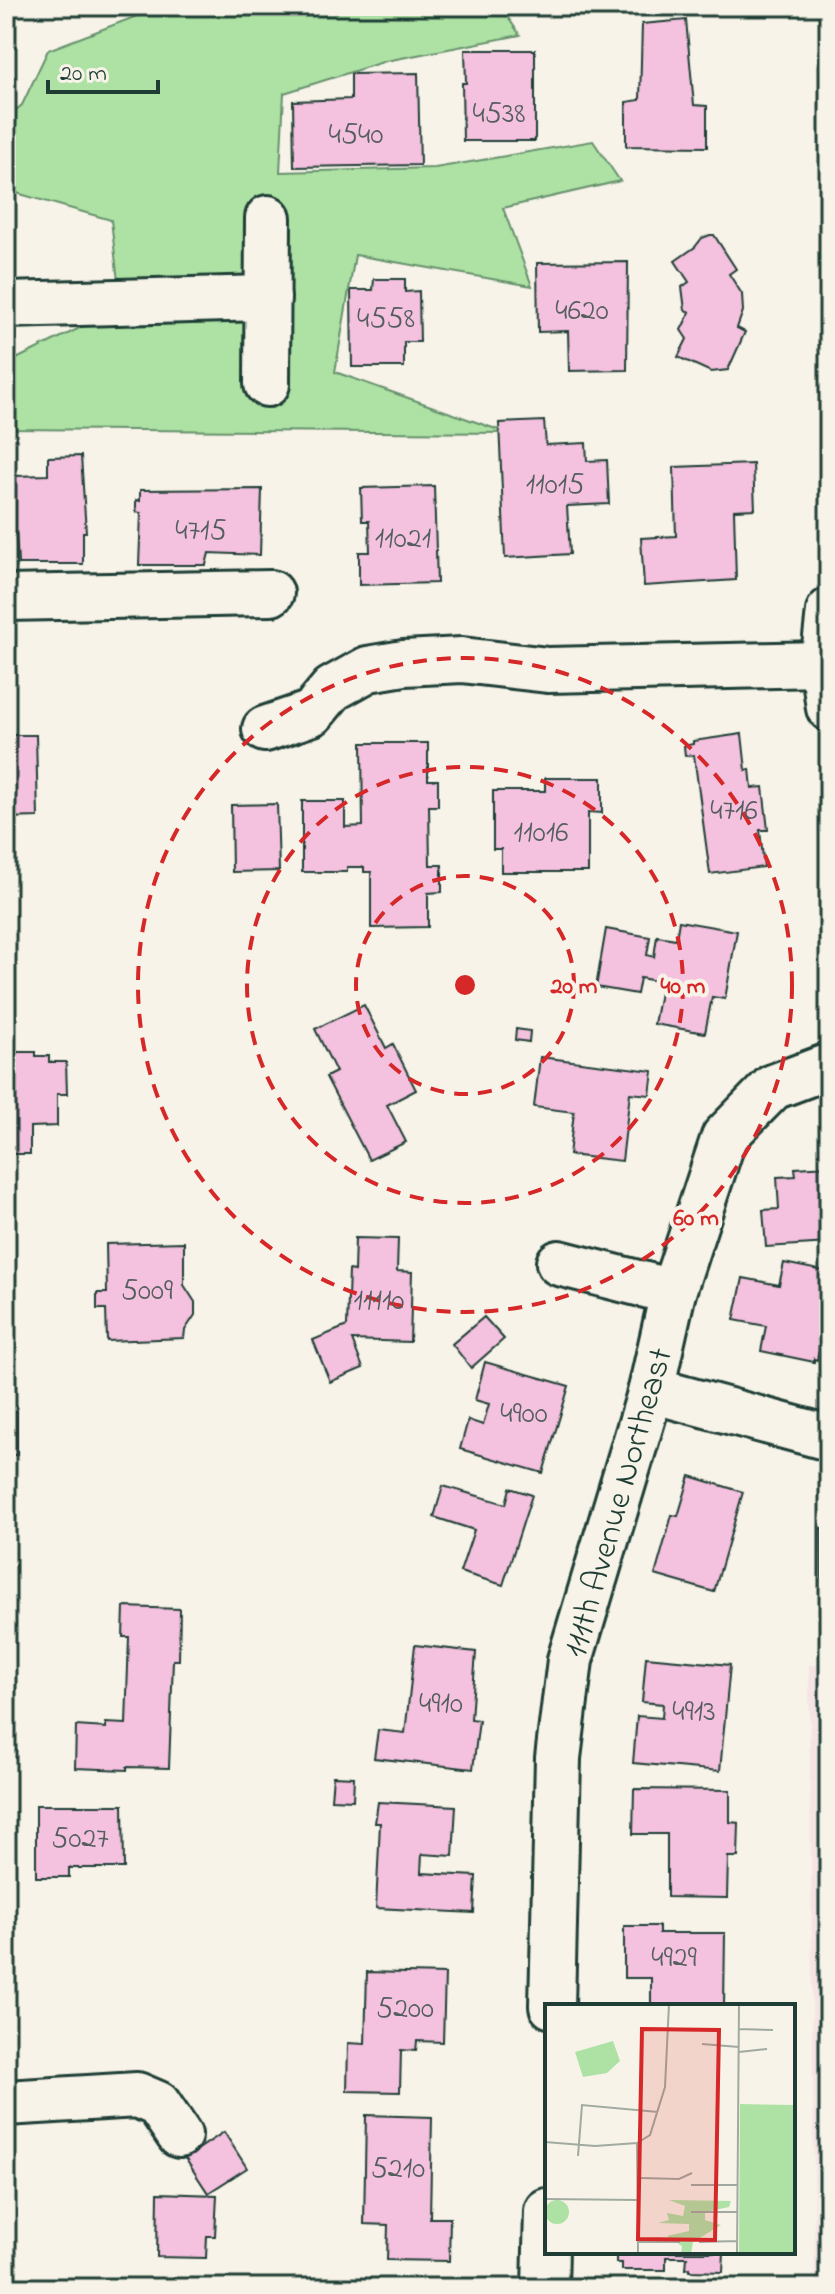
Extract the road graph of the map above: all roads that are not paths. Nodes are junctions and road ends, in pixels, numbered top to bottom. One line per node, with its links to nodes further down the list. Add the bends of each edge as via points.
1 (268, 218): 2 (street)
2 (268, 298): 3 (street); 4 (street)
3 (6, 305)
4 (267, 384)
5 (271, 593): 6 (street)
6 (6, 598)
7 (829, 611): 8 (street)
8 (823, 664): 9 (street); 10 (street, via 548,670 462,660 404,663 368,669 332,689 312,713)
9 (829, 708)
10 (265, 729)
11 (829, 1066): 13 (street, 111th Avenue Northeast, via 773,1087 724,1137)
12 (559, 1263): 13 (street)
13 (673, 1292): 14 (street, 111th Avenue Northeast)
14 (651, 1390): 15 (street); 16 (street, 111th Avenue Northeast, via 570,1660 558,1758)
15 (829, 1438)
16 (552, 2004)
17 (6, 2103): 18 (street, via 137,2095 158,2104)
18 (179, 2135)
19 (546, 2254): 20 (street)
20 (545, 2288)

